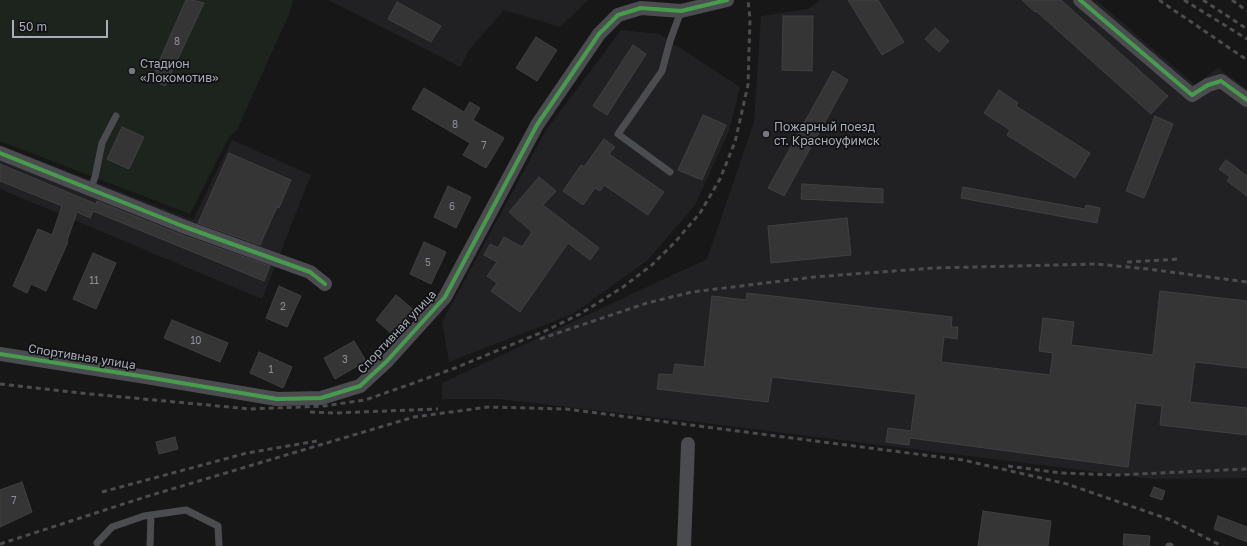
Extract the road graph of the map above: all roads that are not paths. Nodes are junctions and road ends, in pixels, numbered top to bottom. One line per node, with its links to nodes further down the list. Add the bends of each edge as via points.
1 (727, 0): 3 (street, Спортивная улица)
2 (1080, 0): 4 (street, via 1192,95 1208,85 1221,81)
3 (681, 11): 7 (lane, via 662,71 618,134); 10 (street, Спортивная улица, via 641,8 618,15 599,34 537,125 445,297 387,361 360,386 322,398 277,399)
4 (1247, 100)
5 (116, 116): 8 (lane, via 102,143)
6 (0, 153): 8 (street)
7 (670, 172)
8 (91, 188): 9 (street, via 310,272)
9 (325, 284)
10 (0, 354)
11 (688, 444): 16 (street)
12 (151, 515): 13 (lane, via 112,527); 14 (lane); 15 (lane, via 186,510 218,526)
13 (97, 543)
14 (150, 546)
15 (219, 546)
16 (684, 546)

